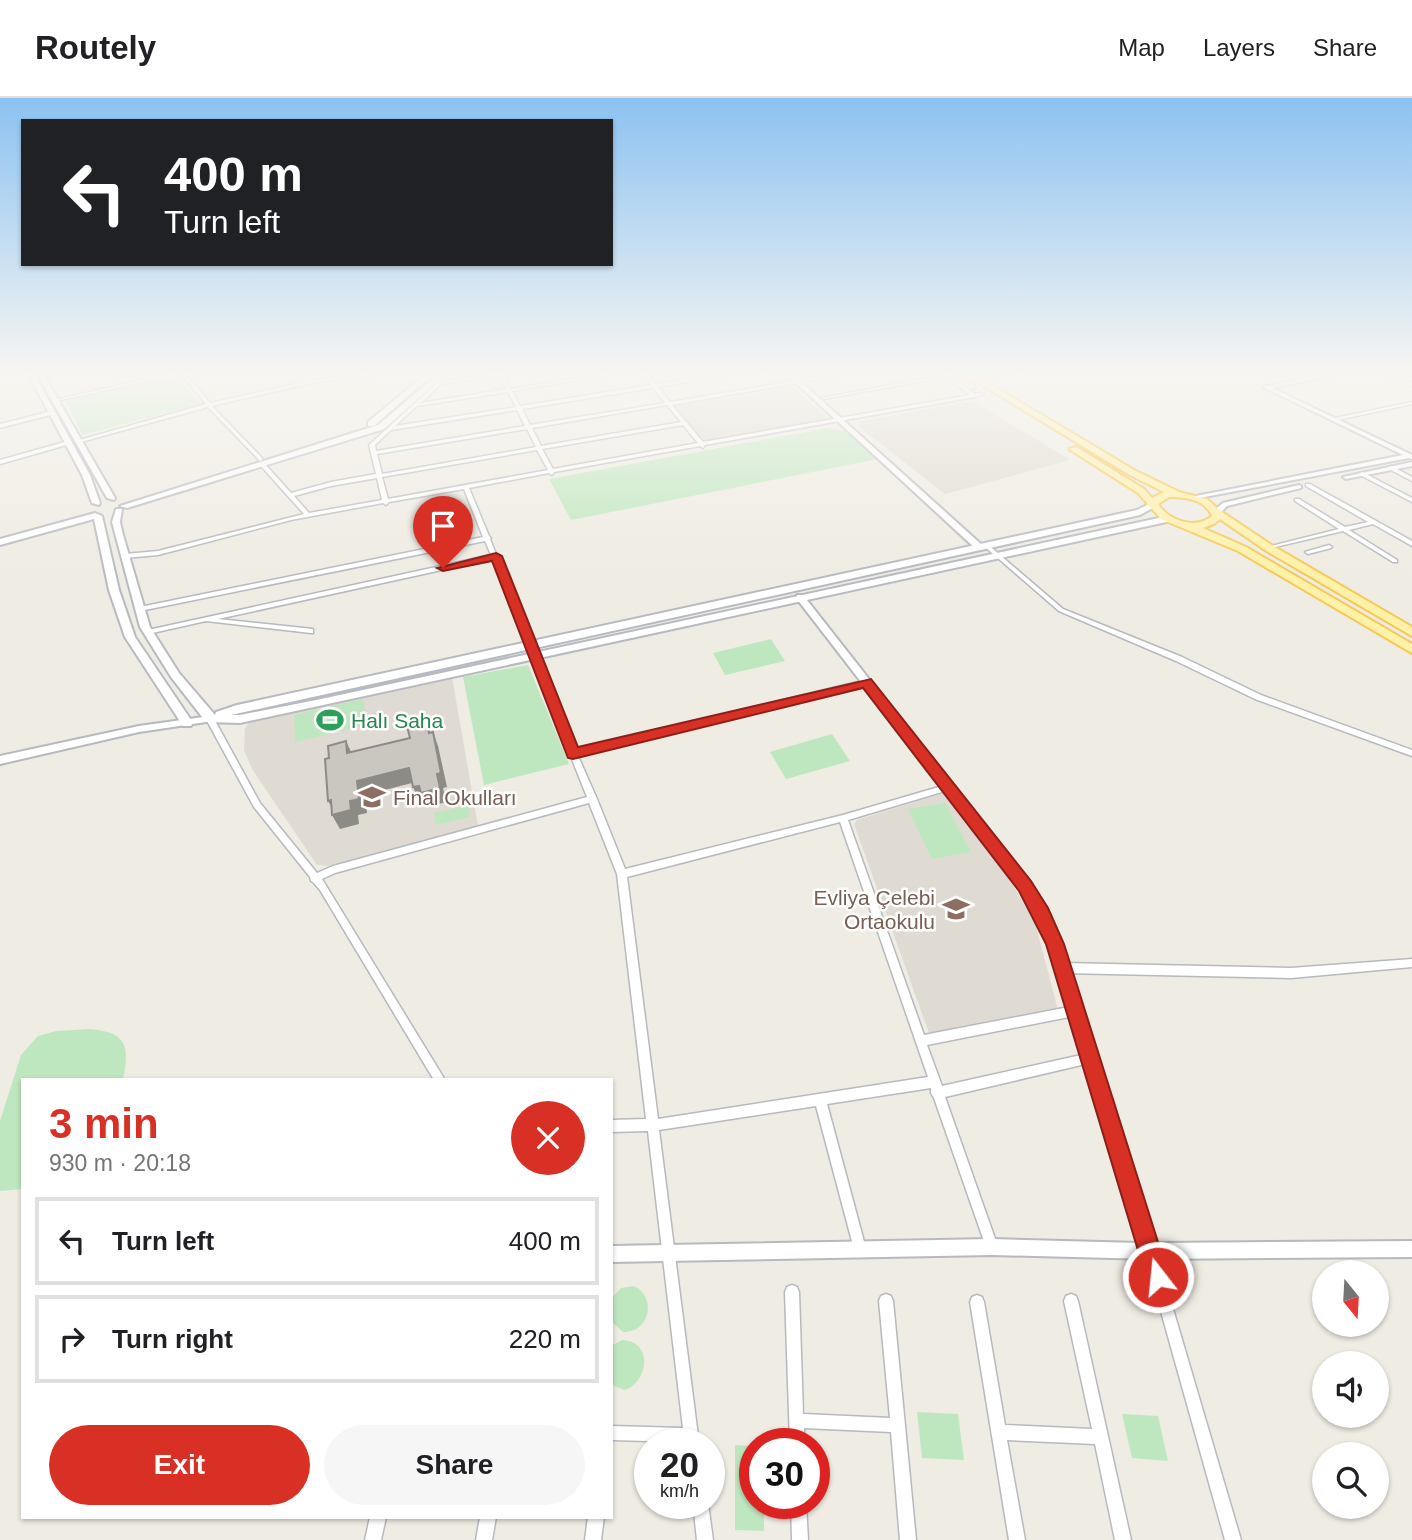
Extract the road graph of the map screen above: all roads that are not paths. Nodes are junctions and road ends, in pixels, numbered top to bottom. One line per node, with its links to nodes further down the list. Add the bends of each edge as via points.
1 (66, 439): 17 (main road)
2 (85, 439): 16 (street)
3 (240, 439): 23 (street)
4 (328, 439): 23 (main road)
5 (339, 439): 23 (main road)
6 (378, 439): 20 (street, via 372,445)
7 (459, 439): 20 (street)
8 (533, 439): 19 (street)
9 (592, 439): 19 (street)
10 (697, 439): 18 (street)
11 (739, 439): 18 (street)
12 (863, 439): 52 (street)
13 (1053, 439): 38 (main road, via 1141,491)
14 (1077, 439): 31 (main road)
15 (1374, 439): 21 (street)
16 (79, 441): 33 (main road)
17 (68, 443): 22 (street); 40 (main road, via 86,475)
18 (703, 446): 25 (street)
19 (538, 449): 25 (street); 27 (street)
20 (376, 453): 27 (street)
21 (1411, 458): 24 (street); 34 (street)
22 (0, 462)
23 (261, 462): 32 (street); 39 (main road)
24 (1391, 468): 26 (street); 28 (street)
25 (552, 473): 30 (street)
26 (1362, 474): 29 (street); 36 (street)
27 (382, 475): 32 (street); 37 (street)
28 (1412, 479)
29 (1308, 485): 41 (street, via 1231,502); 44 (street)
30 (467, 489): 37 (street); 49 (street)
31 (1176, 494): 34 (main road); 38 (main road, via 1160,496)
32 (289, 495): 42 (street)
33 (111, 498): 39 (main road); 40 (main road)
34 (1196, 498): 41 (main road)
35 (1297, 500): 46 (street)
36 (1412, 500)
37 (386, 503): 42 (street)
38 (1153, 504): 43 (main road); 52 (main road, via 1140,512)
39 (122, 505): 40 (main road); 56 (main road, via 116,522)
40 (94, 511): 47 (main road); 50 (main road); 70 (main road, via 130,637)
41 (1216, 512): 45 (main road, via 1214,521); 53 (main road)
42 (308, 515): 56 (street, via 158,553)
43 (1168, 519): 45 (main road); 55 (main road)
44 (1374, 523): 46 (street); 51 (street)
45 (1188, 525): 66 (main road, via 1242,549)
46 (1345, 529): 48 (street); 58 (street)
47 (0, 535)
48 (1314, 537): 53 (street); 54 (street, via 1329,547)
49 (488, 538): 57 (street); 60 (street)
50 (0, 542)
51 (1412, 544)
52 (984, 546): 55 (street); 65 (main road)
53 (1269, 548): 64 (main road)
54 (1307, 552)
55 (996, 554): 59 (main road); 71 (street, via 1061,610 1258,697)
56 (125, 556): 60 (main road)
57 (496, 556): 61 (street); 65 (street)
58 (1395, 561)
59 (800, 597): 67 (main road); 68 (street)
60 (139, 610): 63 (main road)
61 (204, 619): 62 (street); 63 (street)
62 (311, 631)
63 (148, 632): 69 (main road)
64 (1412, 632)
65 (530, 645): 67 (street); 69 (main road, via 237,709)
66 (1412, 649)
67 (535, 657): 69 (main road, via 240,719); 72 (street)
68 (866, 683): 72 (street); 74 (street)
69 (210, 719): 70 (street); 78 (street, via 257,806)
70 (187, 723): 73 (street)
71 (1412, 753)
72 (573, 754): 75 (street)
73 (0, 760)
74 (948, 787): 76 (street); 80 (street, via 1042,913)
75 (593, 799): 77 (street); 78 (street)
76 (842, 818): 77 (street); 82 (street)
77 (622, 874): 87 (street)
78 (314, 878): 84 (street, via 362,948)
79 (1412, 963): 80 (street, via 1291,973)
80 (1063, 968): 81 (street)
81 (1074, 1011): 82 (street); 83 (street)
82 (922, 1041): 85 (street)
83 (1090, 1058): 85 (street); 92 (street)
84 (439, 1078)
85 (935, 1087): 86 (street); 89 (street)
86 (820, 1099): 87 (street); 90 (street)
87 (654, 1125): 88 (street); 94 (street)
88 (613, 1126)
89 (992, 1247): 90 (street); 92 (street)
90 (860, 1249): 94 (street)
91 (1412, 1250): 92 (street)
92 (1150, 1251): 120 (street)
93 (613, 1254): 94 (street)
94 (668, 1254): 101 (street)
95 (792, 1292): 99 (street)
96 (886, 1301): 100 (street)
97 (1071, 1301): 106 (street)
98 (977, 1302): 104 (street)
99 (796, 1421): 100 (street); 102 (street)
100 (897, 1425): 117 (street)
101 (690, 1428)
102 (796, 1428)
103 (613, 1433): 105 (street)
104 (999, 1433): 106 (street); 118 (street)
105 (634, 1435)
106 (1100, 1437): 119 (street)
107 (378, 1519): 112 (street)
108 (488, 1519): 113 (street)
109 (596, 1519): 114 (street)
110 (702, 1519): 115 (street)
111 (799, 1519): 116 (street)
112 (373, 1540)
113 (484, 1540)
114 (593, 1540)
115 (705, 1540)
116 (800, 1540)
117 (908, 1540)
118 (1017, 1540)
119 (1123, 1540)
120 (1233, 1540)

